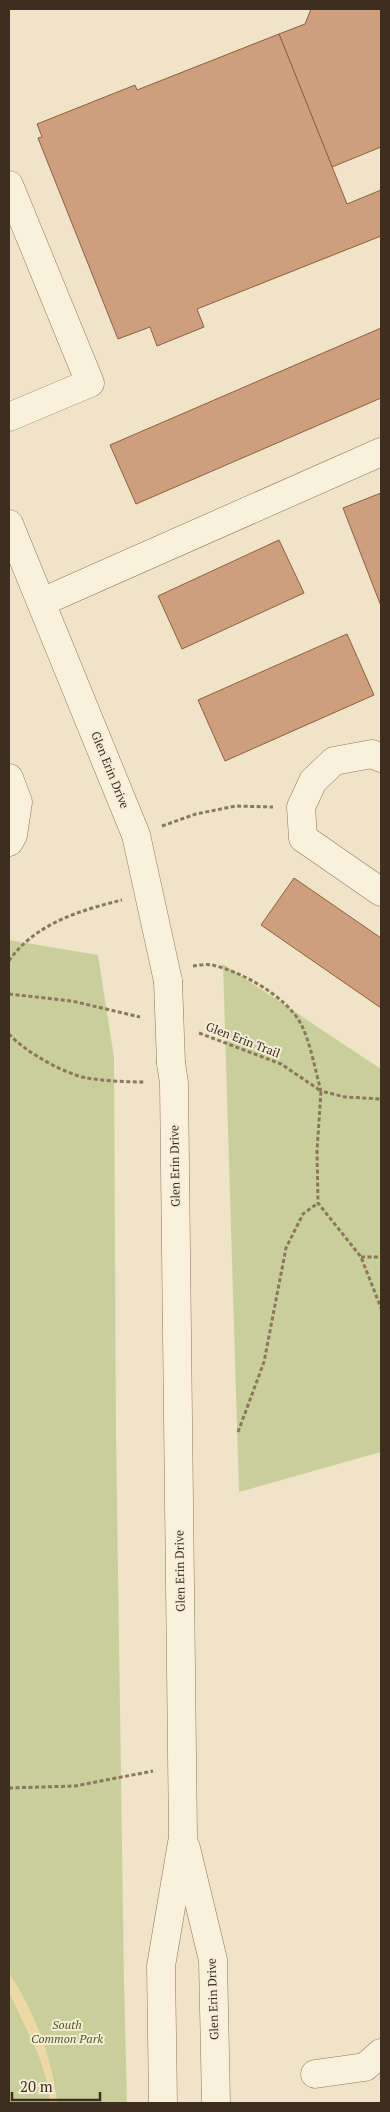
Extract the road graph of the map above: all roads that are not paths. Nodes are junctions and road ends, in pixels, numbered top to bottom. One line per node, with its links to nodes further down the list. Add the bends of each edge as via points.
1 (9, 186): 2 (street, via 90,383)
2 (9, 417)
3 (381, 452): 5 (street)
4 (9, 524): 5 (street, Glen Erin Drive)
5 (42, 602): 10 (street, Glen Erin Drive, bridge, via 136,835 166,974 172,1073)
6 (381, 758): 9 (street, via 372,754 334,761 312,781 301,808 303,838)
7 (9, 778): 8 (street, via 18,802)
8 (9, 842)
9 (378, 881)
10 (183, 1837): 13 (street, Glen Erin Drive, via 162,1966); 14 (street, Glen Erin Drive, via 213,1960)
11 (381, 2053): 12 (street, via 365,2067)
12 (315, 2074)
13 (163, 2103)
14 (216, 2103)

